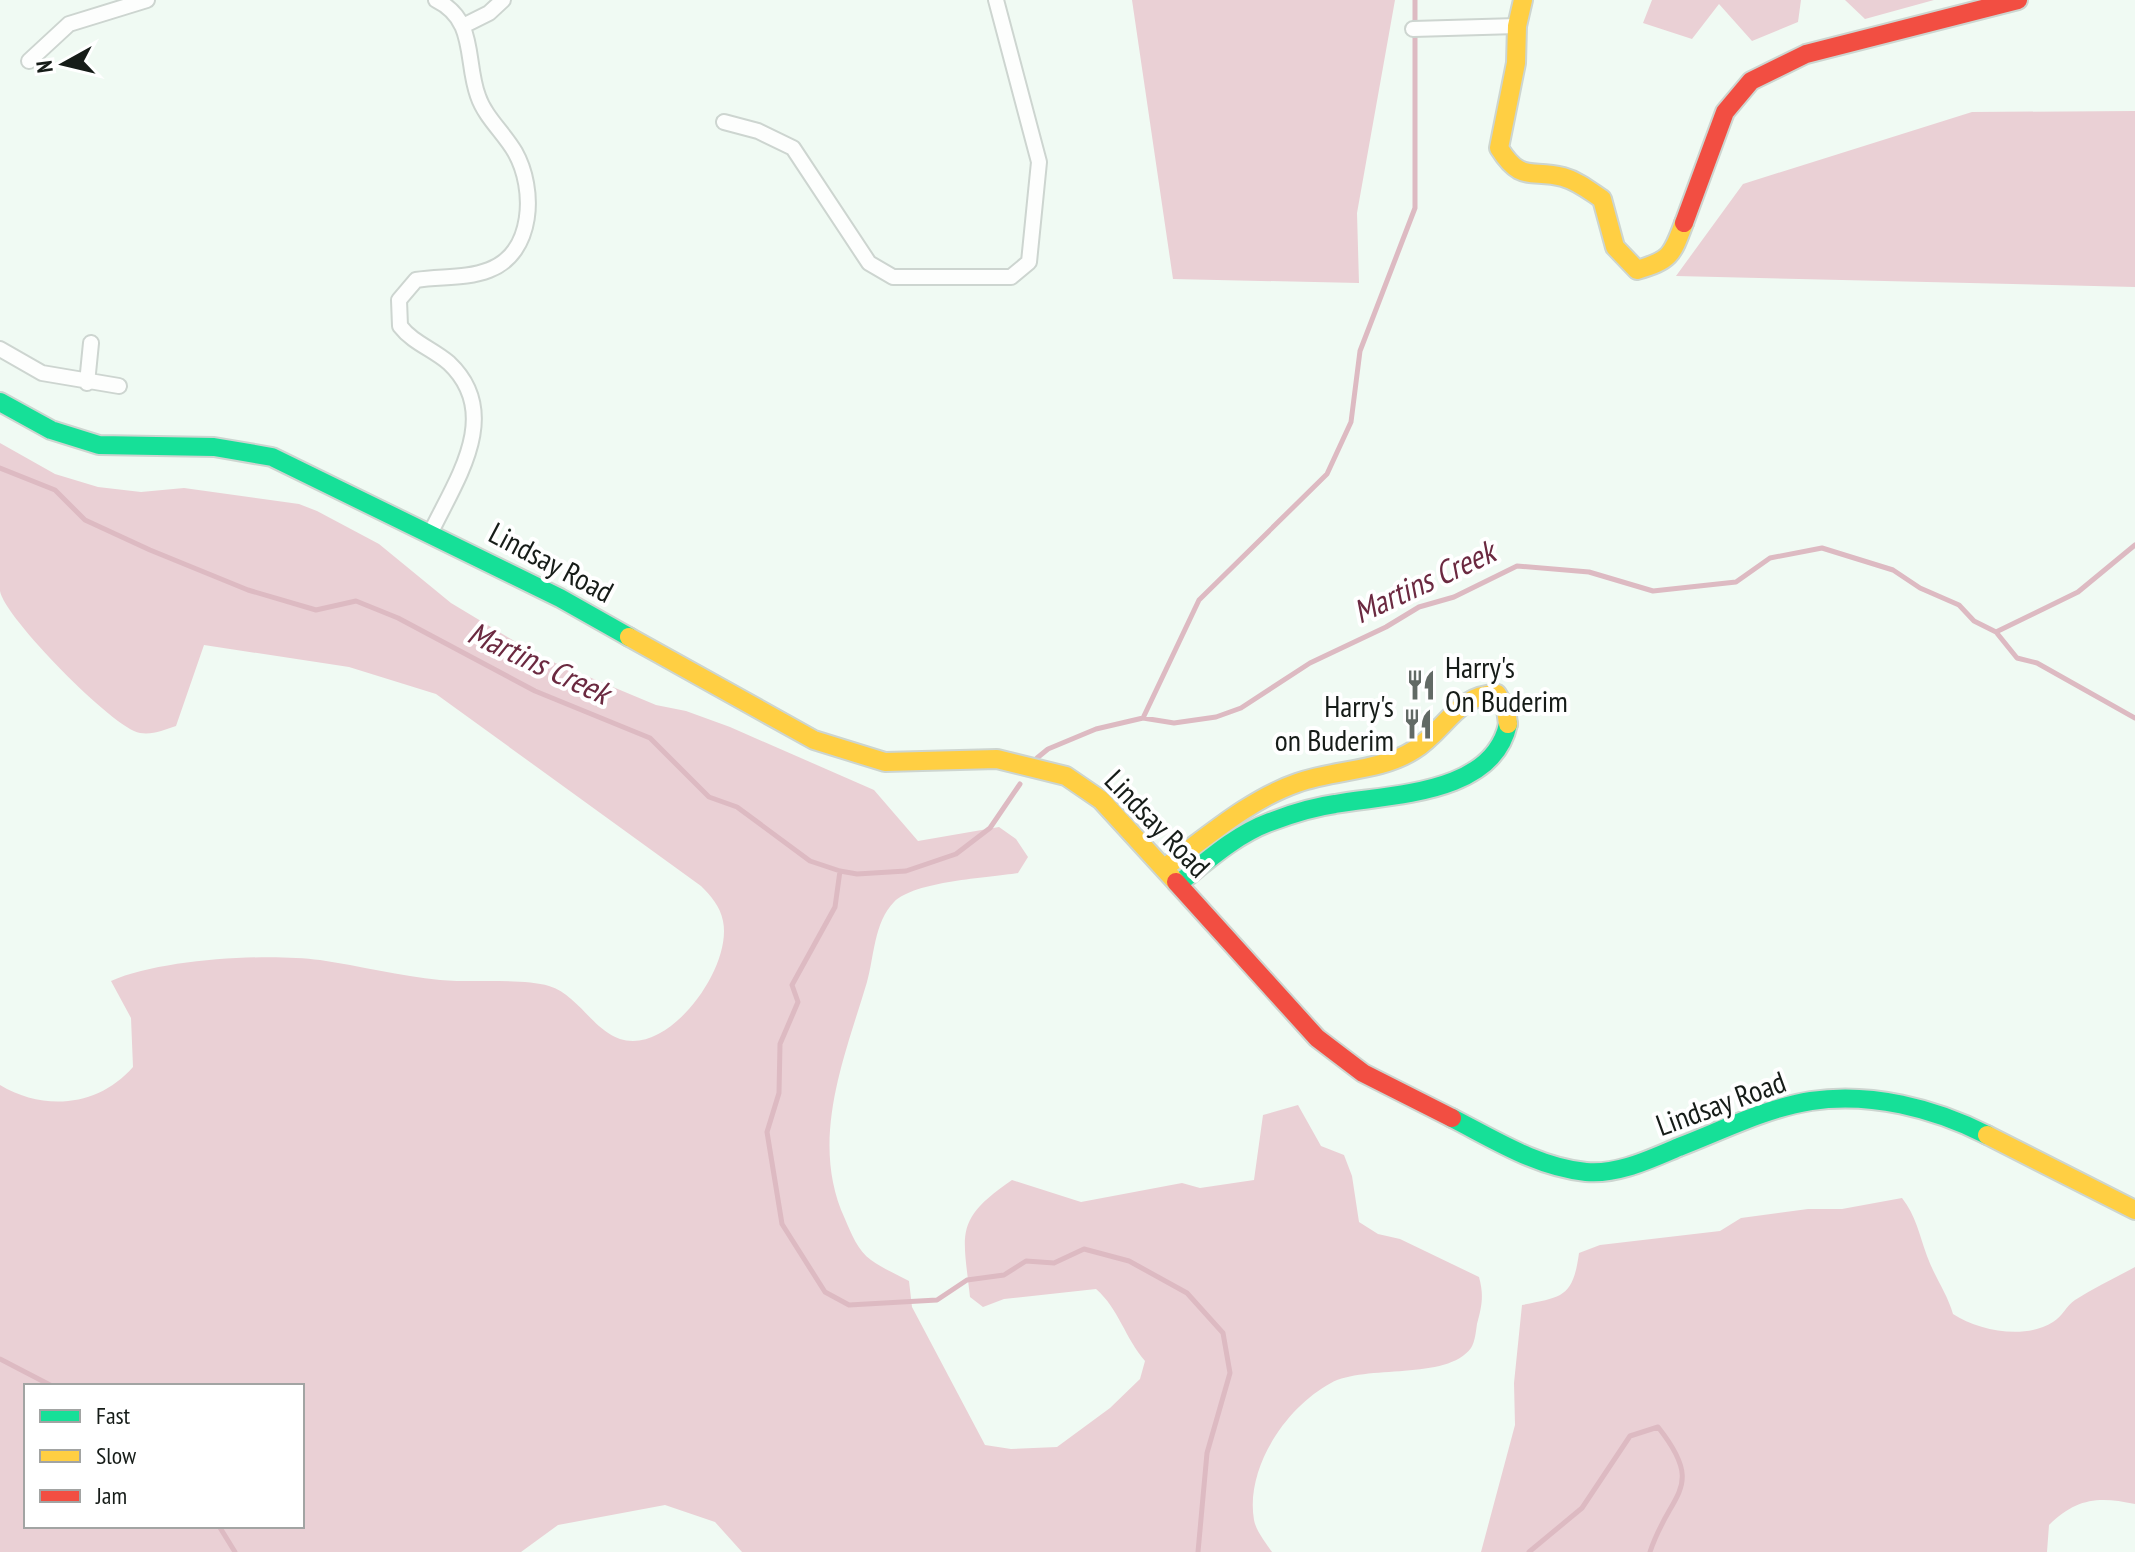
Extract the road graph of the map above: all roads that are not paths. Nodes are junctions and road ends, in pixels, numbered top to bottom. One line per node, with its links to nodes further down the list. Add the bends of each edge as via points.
1 (147, 0): 10 (street, via 69,24)
2 (436, 0): 7 (street)
3 (503, 0): 7 (street)
4 (996, 0): 11 (street, via 1039,162 1029,262 1011,277 893,277 869,263 793,148)
5 (1523, 0): 8 (street)
6 (2018, 0): 8 (street, via 1806,54 1751,81 1725,112 1675,248 1665,262 1637,270 1614,248 1602,199 1568,178 1525,177 1499,148 1516,63)
7 (463, 26): 17 (street, via 479,100 518,156 528,202 526,227 503,263 465,276 416,280 399,300 400,326 462,377 473,413 469,455)
8 (1517, 26): 9 (street)
9 (1413, 29)
10 (29, 61)
11 (724, 122)
12 (91, 343): 14 (street)
13 (0, 349): 14 (street, via 42,373)
14 (87, 383): 15 (street)
15 (119, 386)
16 (0, 402): 17 (street, Lindsay Road, via 51,430 99,445 214,447 272,457)
17 (431, 532): 18 (street, Lindsay Road, via 814,740 885,762 997,759 1066,776 1101,800)
18 (1164, 868): 19 (street, Lindsay Road); 19 (street, via 1248,806 1295,783 1404,757 1432,739 1466,698 1483,691 1497,694 1509,709 1509,731 1500,748 1470,772 1444,784 1319,806 1267,823 1229,844)
19 (1178, 884): 20 (street, Lindsay Road, via 1277,998 1339,1057 1538,1162 1588,1172 1626,1168 1779,1109 1811,1101 1873,1099 1957,1120)
20 (2135, 1210)

